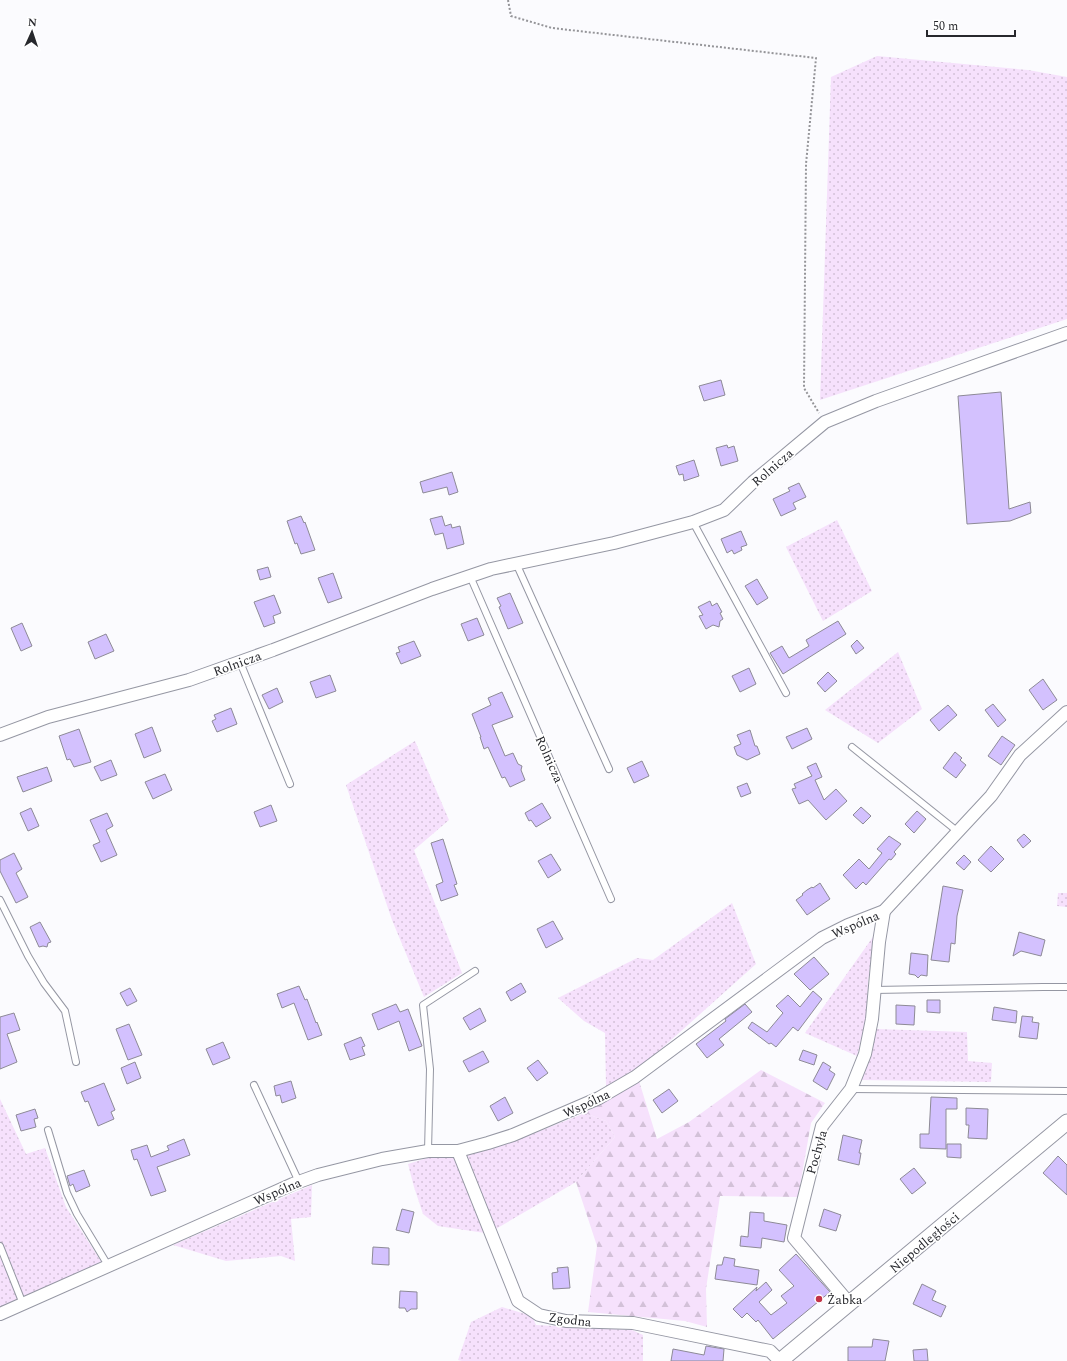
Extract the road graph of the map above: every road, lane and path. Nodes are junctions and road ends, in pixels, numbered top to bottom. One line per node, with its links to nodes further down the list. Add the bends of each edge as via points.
1 (508, 0): 3 (path, via 511,16 552,28 816,58 806,164 804,388)
2 (1067, 333): 3 (street, Rolnicza, via 876,401)
3 (825, 422): 4 (street, Rolnicza, via 753,482 724,510)
4 (693, 522): 5 (street, Rolnicza, via 614,543); 8 (lane)
5 (516, 563): 6 (street, Rolnicza); 12 (lane)
6 (470, 576): 7 (street, Rolnicza); 15 (lane, Rolnicza)
7 (240, 662): 10 (street, Rolnicza, via 189,680 48,716); 13 (lane)
8 (786, 693)
9 (1067, 712): 14 (street, Wspólna, via 1020,756 991,796)
10 (0, 735)
11 (852, 747): 14 (lane)
12 (609, 769)
13 (290, 784)
14 (957, 831): 17 (street, Wspólna)
15 (611, 899)
16 (0, 900): 21 (lane, via 28,956 65,1011)
17 (884, 912): 20 (street, Pochyła); 28 (street, Wspólna, via 822,938 635,1077 599,1098 513,1135)
18 (475, 971): 27 (lane, via 423,1005 430,1069)
19 (1067, 987): 20 (lane)
20 (874, 990): 23 (street, Pochyła, via 872,1019 865,1054)
21 (76, 1062)
22 (254, 1085): 29 (lane)
23 (851, 1089): 24 (lane); 32 (street, Pochyła, via 822,1126 794,1238)
24 (1067, 1091)
25 (1067, 1122): 32 (street, Niepodległości)
26 (48, 1130): 31 (lane, via 67,1193)
27 (428, 1151): 28 (street, Wspólna); 29 (street, Wspólna, via 382,1159)
28 (458, 1151): 35 (street, Zgodna, via 518,1301 539,1315 566,1321 633,1323 770,1351)
29 (299, 1182): 31 (street, Wspólna)
30 (0, 1246): 33 (lane)
31 (109, 1267): 33 (street, Wspólna)
32 (849, 1303): 35 (street, Niepodległości)
33 (23, 1304): 34 (street, Wspólna)
34 (0, 1314)
35 (780, 1361)

